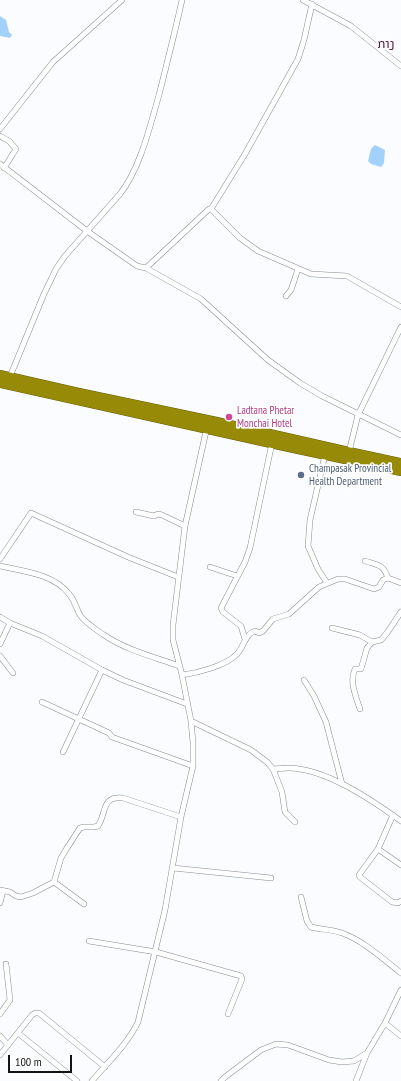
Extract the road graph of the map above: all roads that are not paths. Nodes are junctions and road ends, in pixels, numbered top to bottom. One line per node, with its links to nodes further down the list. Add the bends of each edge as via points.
1 (122, 0): 6 (street, via 53,62)
2 (182, 0): 10 (street, via 153,115 140,155 128,184)
3 (303, 0): 4 (street)
4 (312, 4): 5 (street, via 351,26); 9 (street, via 298,59)
5 (401, 66)
6 (0, 129)
7 (0, 136): 8 (street, via 16,149)
8 (2, 166): 10 (street)
9 (211, 209): 11 (street); 12 (street, via 250,246)
10 (88, 231): 11 (street, via 137,266); 17 (street, via 56,269)
11 (146, 268): 18 (street, via 202,299 260,353 287,374)
12 (298, 269): 13 (street, via 291,290); 14 (street, via 311,274 347,276)
13 (286, 296)
14 (401, 306)
15 (401, 327): 18 (street)
16 (0, 375): 17 (highway)
17 (5, 382): 19 (highway, via 152,409)
18 (358, 415): 20 (street); 22 (street)
19 (207, 424): 21 (highway); 22 (highway); 27 (street)
20 (401, 435)
21 (272, 443): 23 (highway); 32 (street, via 250,548)
22 (349, 452): 24 (highway)
23 (325, 455): 25 (highway); 35 (street, via 310,520 308,546)
24 (401, 462)
25 (401, 470)
26 (136, 512): 27 (street, via 162,515)
27 (185, 526): 33 (street)
28 (0, 558): 33 (street, via 31,513)
29 (365, 561): 34 (street, via 385,569)
30 (0, 566): 45 (street, via 32,573 60,584 76,603 80,616 104,635 122,645)
31 (210, 567): 32 (street)
32 (237, 576): 41 (street, via 221,608 241,626)
33 (178, 577): 45 (street, via 173,640)
34 (388, 578): 35 (street, via 374,589 345,579); 36 (street)
35 (327, 583): 41 (street, via 289,614 273,619 263,631 251,632)
36 (401, 583)
37 (401, 612): 42 (street, via 381,640)
38 (0, 617): 39 (street)
39 (10, 623): 43 (street); 46 (street, via 42,636)
40 (332, 628): 42 (street, via 360,635)
41 (245, 639): 48 (street, via 242,649 236,656 219,665)
42 (372, 642): 52 (street, via 367,648 361,669 355,669 352,679)
43 (0, 644)
44 (0, 656): 47 (street)
45 (179, 666): 48 (street)
46 (102, 670): 51 (street); 53 (street)
47 (13, 673)
48 (182, 675): 51 (street)
49 (304, 680): 58 (street, via 326,722)
50 (42, 702): 53 (street)
51 (187, 704): 54 (street)
52 (360, 709)
53 (78, 718): 55 (street); 56 (street, via 109,733 112,737)
54 (191, 721): 56 (street, via 194,743); 57 (street, via 251,750)
55 (63, 752)
56 (193, 766): 59 (street)
57 (273, 769): 58 (street, via 303,769); 62 (street, via 282,792 285,812)
58 (342, 784): 60 (street)
59 (181, 816): 65 (street); 67 (street, via 115,797 104,810 98,826 80,828 61,858)
60 (393, 816): 61 (street); 63 (street)
61 (401, 821)
62 (295, 822)
63 (378, 849): 64 (street); 70 (street, via 359,875 392,902)
64 (401, 865)
65 (173, 868): 66 (street); 74 (street)
66 (272, 878)
67 (54, 882): 68 (street, via 21,897); 72 (street)
68 (2, 891): 71 (street)
69 (301, 897): 76 (street, via 311,927 349,936)
70 (401, 901)
71 (0, 903)
72 (84, 904)
73 (89, 941): 74 (street)
74 (156, 952): 79 (street, via 241,976); 87 (street, via 136,1026)
75 (6, 964): 78 (street, via 10,1000)
76 (401, 973)
77 (401, 990): 80 (street)
78 (0, 1014)
79 (228, 1014)
80 (385, 1023): 83 (street); 85 (street)
81 (18, 1033): 84 (street); 87 (street, via 32,1015 39,1013); 89 (street)
82 (0, 1036): 84 (street)
83 (401, 1036)
84 (8, 1045): 86 (street)
85 (367, 1053): 90 (street, via 354,1061 342,1062 329,1060 288,1044 276,1044 261,1050); 91 (street)
86 (0, 1055)
87 (105, 1067): 88 (street)
88 (94, 1080)
89 (77, 1081)
90 (221, 1081)
91 (356, 1081)

